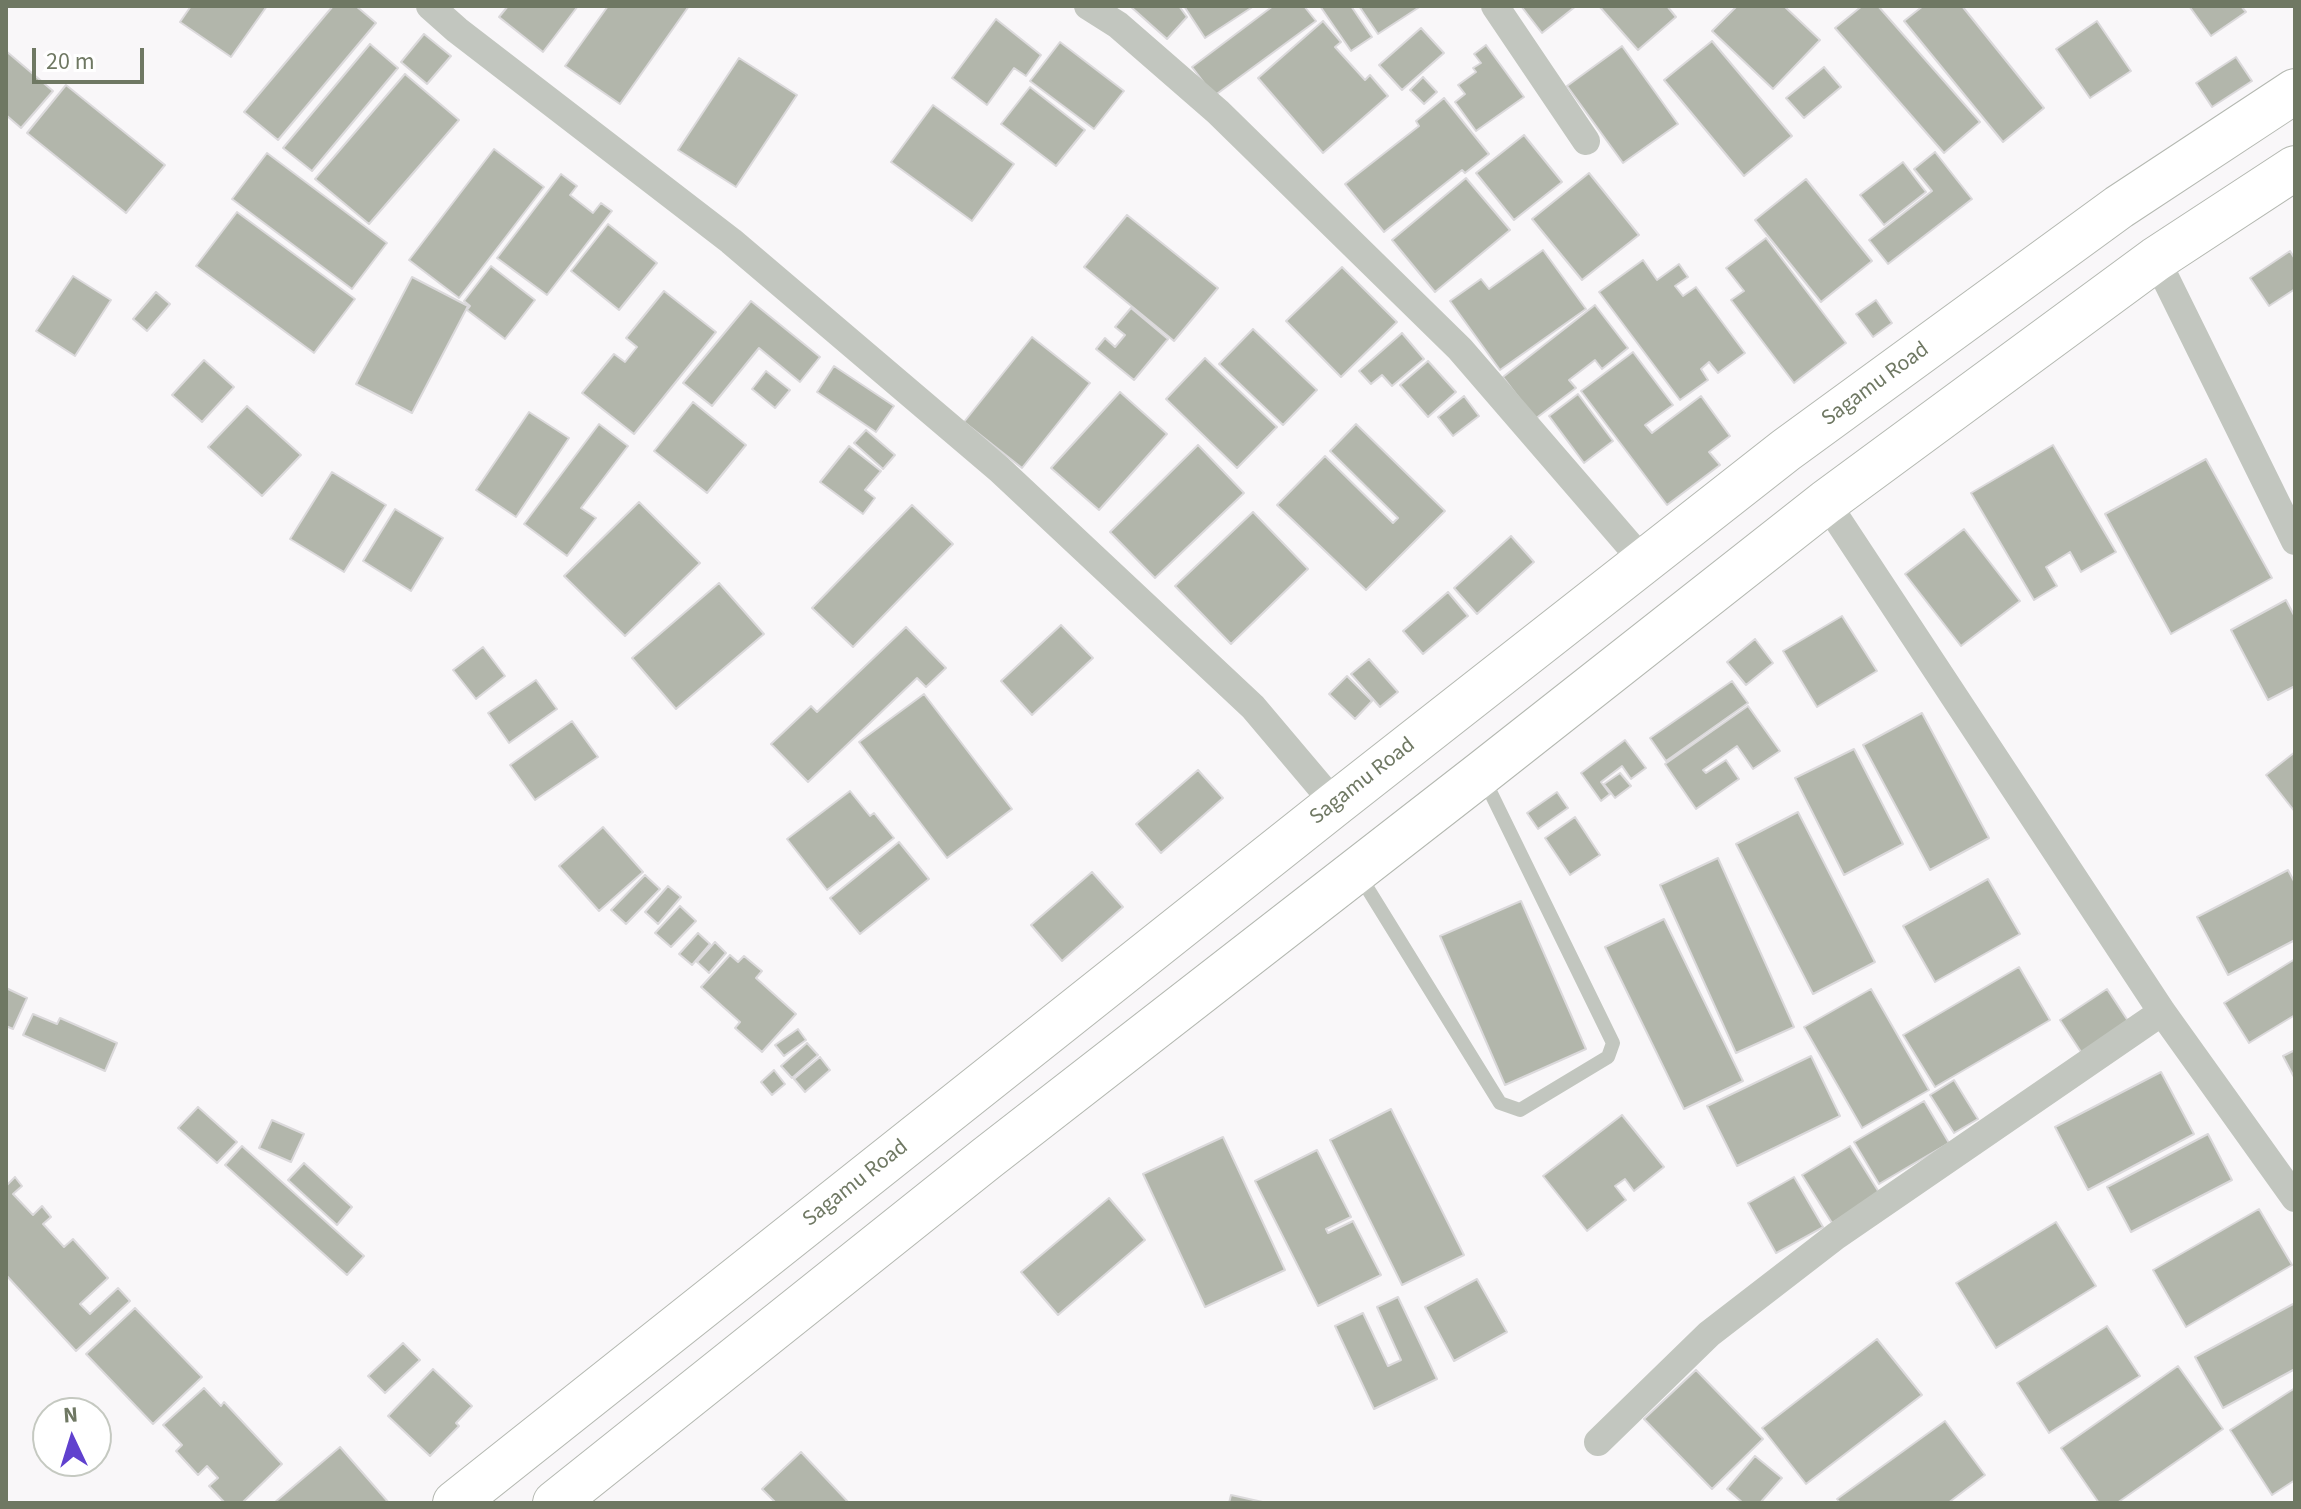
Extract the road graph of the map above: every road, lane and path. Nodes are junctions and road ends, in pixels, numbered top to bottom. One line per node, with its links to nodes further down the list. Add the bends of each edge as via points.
1 (430, 6): 12 (street, via 731,241 999,469 1253,707)
2 (1088, 6): 10 (street, via 1118,25 1218,112 1460,349)
3 (1495, 6): 5 (street)
4 (2295, 91): 10 (highway, Sagamu Road, via 2119,207 1786,450)
5 (1586, 141)
6 (2295, 168): 7 (highway)
7 (2156, 259): 8 (highway); 9 (street)
8 (1826, 502): 11 (highway); 14 (street)
9 (2295, 541)
10 (1644, 562): 12 (highway, Sagamu Road)
11 (1482, 773): 13 (highway); 13 (lane, via 1613,1043 1608,1057 1520,1110 1500,1103)
12 (1335, 804): 17 (highway, Sagamu Road)
13 (1356, 869): 18 (highway)
14 (2162, 1012): 15 (street); 16 (street, via 1824,1245 1709,1334)
15 (2295, 1198)
16 (1598, 1442)
17 (455, 1503)
18 (555, 1503)

